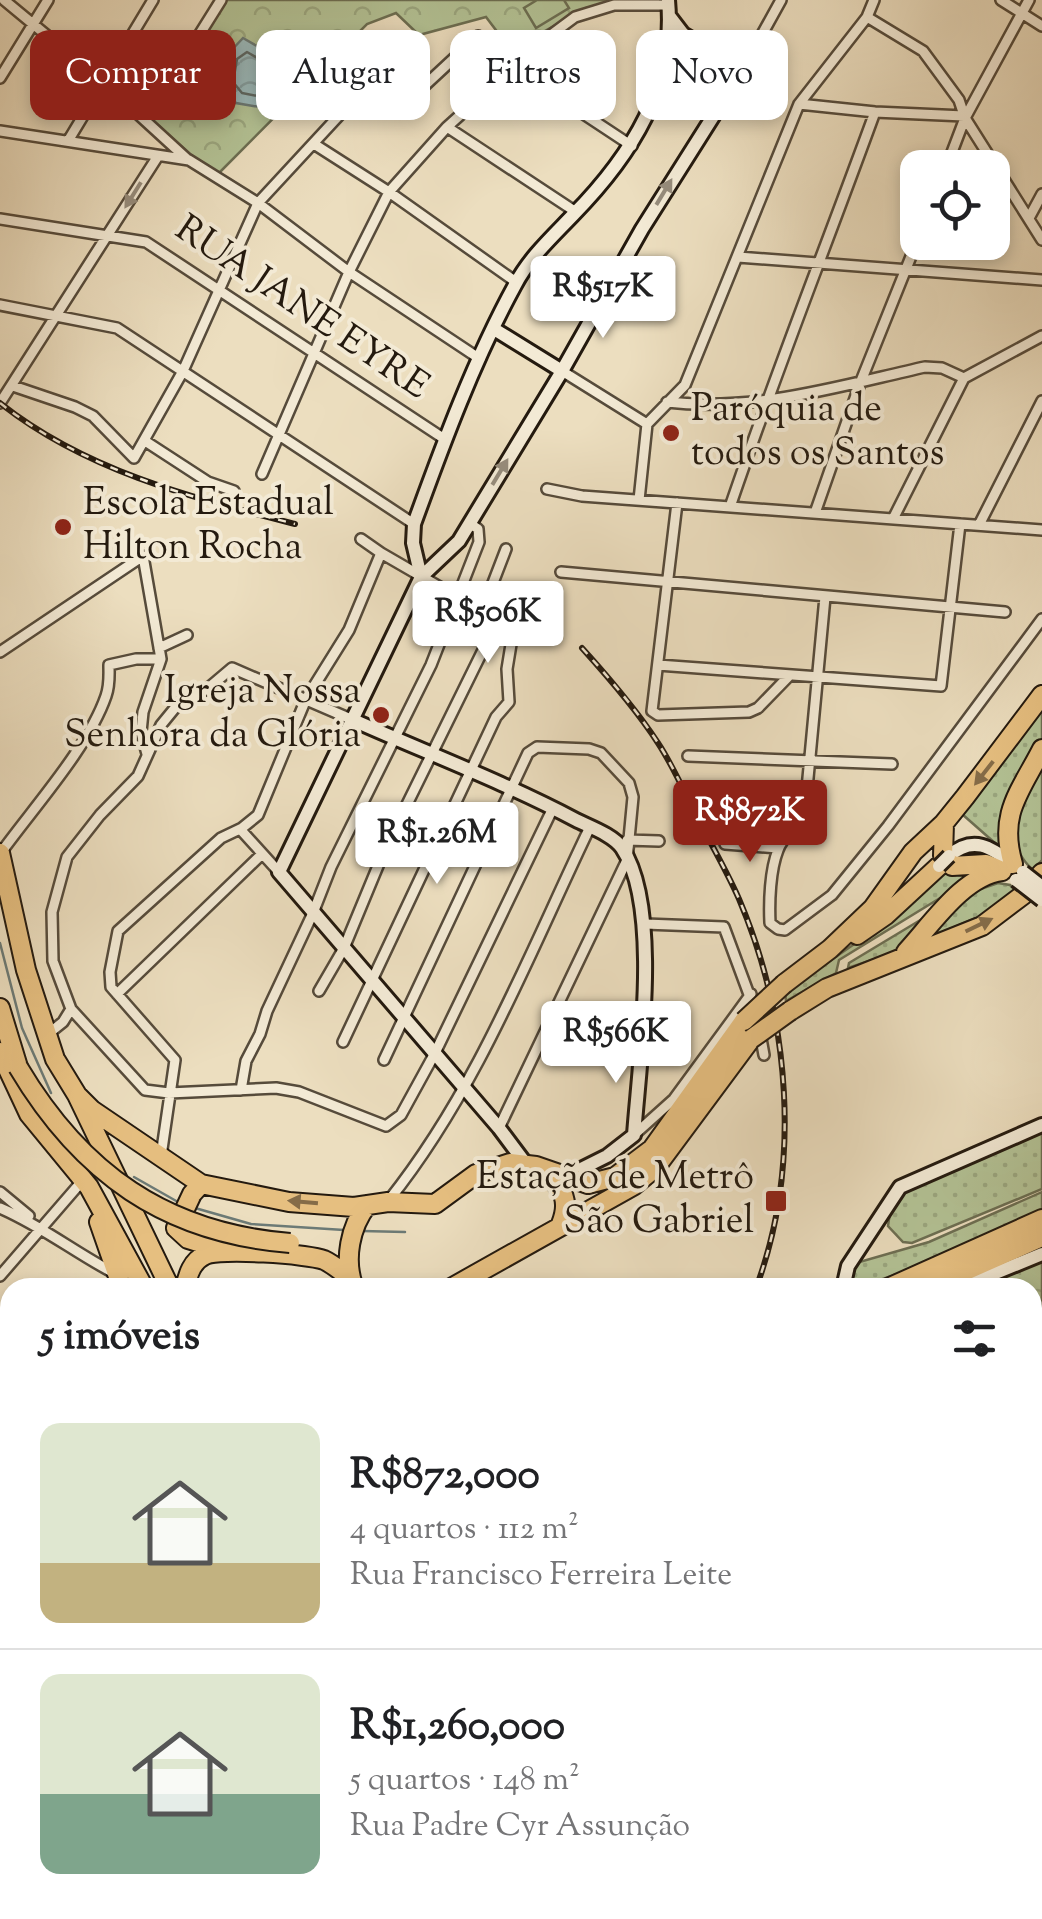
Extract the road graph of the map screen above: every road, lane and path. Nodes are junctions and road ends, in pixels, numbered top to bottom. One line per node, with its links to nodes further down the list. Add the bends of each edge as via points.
1 (4, 0): 12 (street)
2 (48, 0): 12 (street)
3 (153, 0): 15 (street)
4 (221, 0): 16 (street)
5 (781, 0): 18 (street)
6 (874, 0): 11 (street)
7 (1001, 0): 10 (street)
8 (1029, 0): 10 (street)
9 (669, 7): 17 (street, via 614,5)
10 (1021, 12): 13 (street); 24 (street)
11 (867, 17): 22 (street); 24 (street, via 923,51)
12 (33, 25): 14 (street); 20 (street)
13 (1042, 26)
14 (39, 30)
15 (135, 30)
16 (202, 30)
17 (558, 30)
18 (764, 30)
19 (450, 62): 21 (street)
20 (0, 78)
21 (430, 81)
22 (799, 104): 23 (street); 48 (street)
23 (875, 112): 24 (street); 50 (street)
24 (965, 117): 37 (street); 45 (street)
25 (80, 120): 34 (street)
26 (146, 120): 39 (street)
27 (336, 120): 35 (street)
28 (456, 120): 32 (street)
29 (593, 120): 36 (street)
30 (643, 120): 36 (street)
31 (710, 120): 62 (street, one-way to 31)
32 (447, 128): 40 (street); 43 (street)
33 (0, 131): 34 (street)
34 (68, 141): 38 (street)
35 (314, 144): 40 (street); 42 (street)
36 (632, 146): 43 (street)
37 (953, 150)
38 (158, 156): 39 (street); 46 (street, one-way to 46)
39 (189, 160): 42 (street)
40 (389, 192): 52 (street); 54 (street)
41 (1042, 194): 45 (street)
42 (258, 204): 52 (street); 55 (street)
43 (576, 212): 54 (street)
44 (0, 218): 46 (street, RUA JANE EYRE)
45 (1028, 218): 47 (street)
46 (108, 234): 55 (street, RUA JANE EYRE, via 146,242); 57 (street)
47 (1042, 240)
48 (738, 256): 50 (street); 68 (street, via 686,385)
49 (910, 260): 51 (street)
50 (820, 264): 51 (street); 70 (street)
51 (906, 269): 53 (street); 65 (street)
52 (348, 272): 60 (street); 61 (street)
53 (1042, 280)
54 (516, 282): 58 (street)
55 (219, 292): 60 (street, RUA JANE EYRE); 63 (street)
56 (0, 306): 57 (street)
57 (58, 315): 63 (street, via 117,328); 66 (street)
58 (494, 329): 61 (street); 62 (street)
59 (1042, 336): 64 (street)
60 (314, 356): 72 (street); 73 (street, RUA JANE EYRE)
61 (480, 360): 73 (street)
62 (562, 371): 71 (street); 84 (street, one-way to 62)
63 (182, 372): 72 (street); 74 (street)
64 (964, 378): 65 (street, via 925,367); 82 (street)
65 (861, 381): 70 (street); 81 (street)
66 (12, 386): 69 (street); 74 (street, via 93,416 134,458)
67 (1042, 401): 86 (street)
68 (667, 402): 70 (street); 71 (street)
69 (0, 403)
70 (765, 403): 80 (street)
71 (647, 424): 78 (street)
72 (280, 434): 75 (street); 83 (street)
73 (446, 440): 83 (street)
74 (144, 442): 77 (street)
75 (262, 474)
76 (547, 489): 78 (street)
77 (234, 491)
78 (639, 500): 79 (street)
79 (677, 503): 80 (street); 95 (street)
80 (730, 507): 81 (street)
81 (816, 513): 82 (street)
82 (894, 519): 85 (street)
83 (414, 524): 91 (street)
84 (469, 524): 92 (street); 96 (street, via 480,538)
85 (960, 524): 86 (street); 98 (street)
86 (979, 525): 87 (street)
87 (1042, 530)
88 (360, 539): 90 (street)
89 (506, 549): 114 (street, via 486,601 484,646)
90 (381, 553): 94 (street); 109 (street, via 349,630)
91 (415, 555): 92 (street); 94 (street)
92 (436, 563): 94 (street)
93 (561, 572): 95 (street)
94 (421, 577): 96 (street); 110 (street)
95 (669, 582): 97 (street); 105 (street)
96 (457, 597): 111 (street)
97 (825, 597): 98 (street); 107 (street)
98 (950, 606): 99 (street); 107 (street, via 943,682 936,688)
99 (1005, 612)
100 (1042, 619): 127 (street, via 832,895 785,930 770,923)
101 (514, 626): 118 (street, via 509,702)
102 (188, 635): 104 (street)
103 (0, 652): 104 (street, via 143,556)
104 (160, 654): 113 (street, via 143,712); 128 (street, via 109,665 106,698 94,719)
105 (658, 665): 106 (street); 106 (street, via 654,714 754,711)
106 (789, 676): 107 (street)
107 (817, 679): 116 (street)
108 (1042, 694): 121 (highway, one-way to 121)
109 (306, 700): 110 (street); 113 (street, via 232,668 179,702); 123 (street, via 258,816)
110 (352, 720): 111 (street); 132 (street)
111 (394, 738): 114 (street); 136 (street)
112 (1042, 749): 133 (highway, via 1006,825)
113 (148, 754): 146 (street, via 138,776 67,857 58,886 50,933)
114 (434, 754): 118 (street); 138 (street)
115 (688, 756): 116 (street)
116 (810, 760): 117 (street); 127 (street, via 802,820)
117 (892, 764)
118 (472, 770): 119 (street); 141 (street)
119 (512, 789): 120 (street); 124 (street, via 537,747 600,753 629,783); 147 (street)
120 (553, 808): 122 (street); 152 (street)
121 (944, 823): 133 (highway, via 942,856 952,866 986,864); 139 (highway)
122 (590, 827): 130 (street, via 615,842); 155 (street)
123 (240, 830): 129 (street); 142 (street, via 209,848 118,931 110,972)
124 (627, 840): 125 (street); 130 (street)
125 (659, 842)
126 (726, 844): 127 (street)
127 (778, 848)
128 (0, 854): 149 (highway, via 26,970)
129 (262, 854): 132 (street); 142 (street)
130 (627, 860): 137 (street); 160 (street)
131 (944, 861): 133 (street, via 968,843 979,844); 139 (highway, via 886,915)
132 (280, 872): 136 (street)
133 (1019, 872): 134 (street, bridge); 135 (street, bridge); 140 (highway, via 989,873 969,885); 140 (highway, one-way to 133, via 982,926 1023,895)
134 (1042, 887)
135 (1042, 900)
136 (314, 913): 138 (street); 156 (street, via 246,1061)
137 (646, 924): 144 (street, via 724,927); 161 (street)
138 (344, 948): 141 (street); 143 (street)
139 (830, 948): 148 (highway, bridge)
140 (902, 956): 148 (highway, bridge)
141 (372, 979): 147 (street); 150 (street)
142 (114, 991): 157 (street, via 175,1060)
143 (318, 991)
144 (751, 994): 148 (street); 153 (street)
145 (0, 1008): 178 (highway, bridge, via 18,1067 50,1118 131,1194 240,1238)
146 (71, 1008): 149 (street); 157 (street, via 145,1090)
147 (405, 1018): 152 (street); 154 (street)
148 (744, 1025): 161 (street); 167 (highway, via 652,1148 615,1176); 174 (highway, via 656,1167)
149 (50, 1040): 158 (highway)
150 (343, 1042)
151 (0, 1052): 166 (highway, via 30,1114)
152 (435, 1054): 155 (street); 156 (street, via 400,1115 386,1126 299,1092)
153 (764, 1055)
154 (384, 1060)
155 (465, 1088): 160 (street); 170 (street)
156 (241, 1090): 157 (street)
157 (169, 1093): 163 (street)
158 (76, 1095): 163 (highway); 184 (highway)
159 (1042, 1125): 189 (street, via 900,1187)
160 (499, 1128): 164 (street)
161 (634, 1135): 162 (street)
162 (607, 1156): 165 (street); 167 (street)
163 (161, 1159): 168 (highway)
164 (531, 1165): 165 (highway); 170 (highway, via 510,1163 476,1174 435,1204); 174 (highway, via 560,1190)
165 (561, 1175): 167 (highway)
166 (86, 1184): 175 (street); 182 (highway); 183 (highway)
167 (588, 1184)
168 (196, 1191): 172 (highway, one-way to 168); 177 (highway, via 176,1228)
169 (0, 1192): 175 (street)
170 (388, 1202): 172 (highway)
171 (0, 1208): 175 (street)
172 (362, 1213): 178 (highway)
173 (1042, 1218): 190 (highway)
174 (568, 1221): 188 (highway)
175 (41, 1226): 180 (street); 181 (street)
176 (1042, 1237): 191 (highway)
177 (224, 1250): 185 (highway, via 194,1263); 186 (highway, via 304,1255)
178 (349, 1252): 187 (highway)
179 (1042, 1254): 192 (street)
180 (0, 1276)
181 (115, 1278)
182 (118, 1278)
183 (138, 1278)
184 (165, 1278)
185 (189, 1278)
186 (346, 1278)
187 (352, 1278)
188 (466, 1278)
189 (845, 1278)
190 (910, 1278)
191 (950, 1278)
192 (983, 1278)

